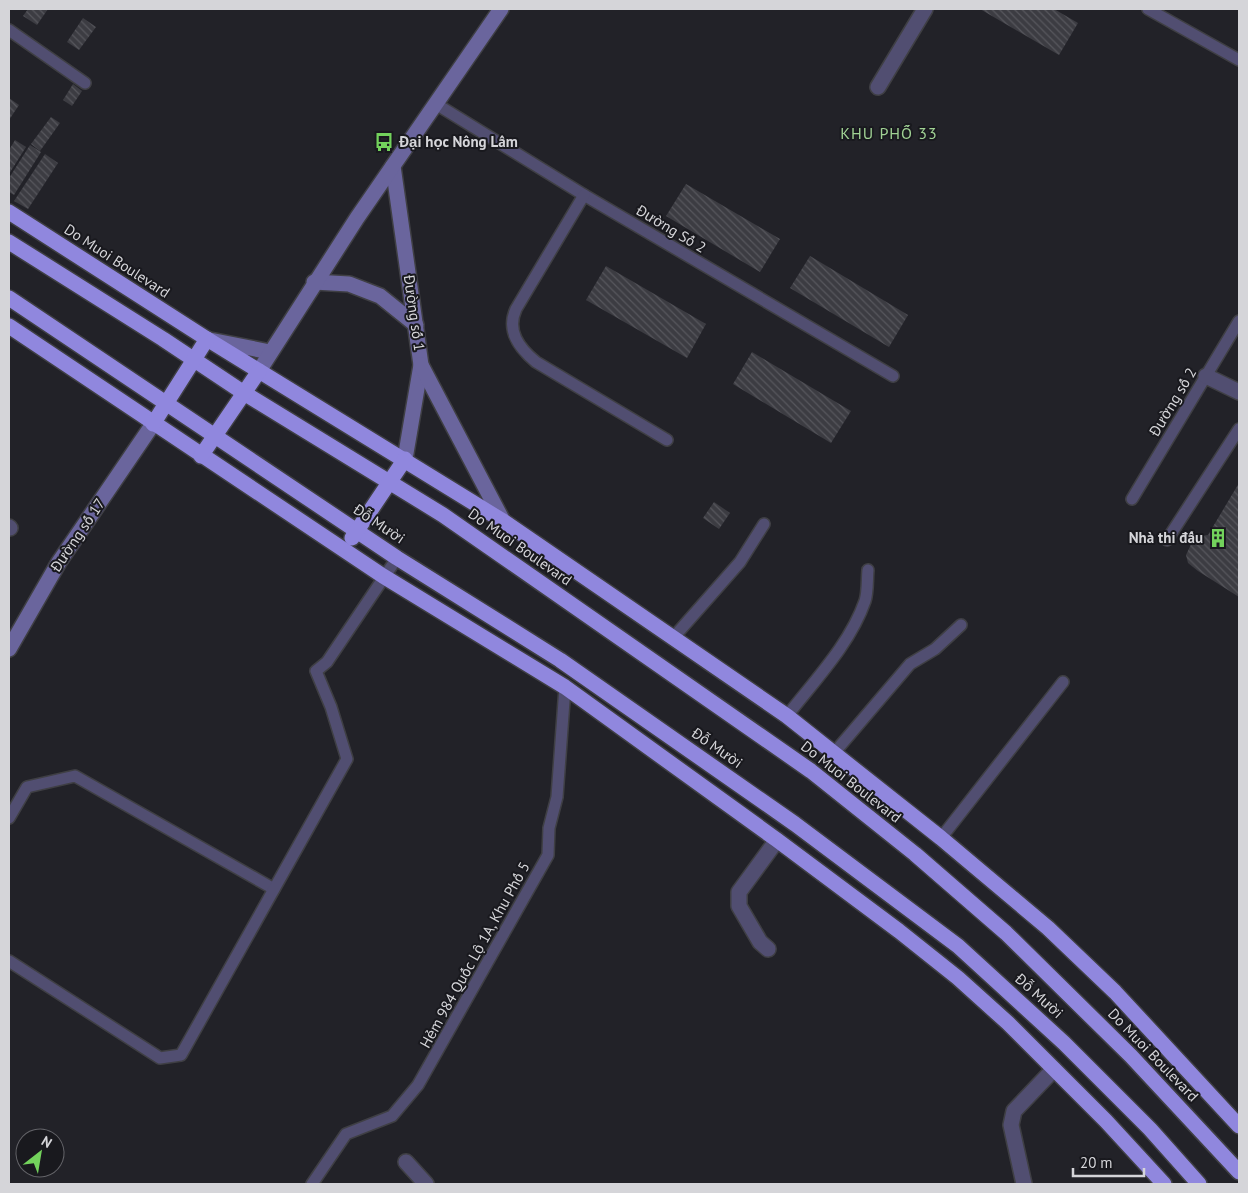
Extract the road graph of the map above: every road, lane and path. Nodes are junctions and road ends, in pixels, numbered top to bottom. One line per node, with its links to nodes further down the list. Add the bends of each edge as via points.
1 (501, 9): 8 (street)
2 (925, 9): 7 (street)
3 (1148, 9): 5 (lane)
4 (9, 30): 6 (lane)
5 (1239, 60)
6 (85, 82)
7 (878, 87)
8 (436, 104): 9 (street); 10 (lane, Đường Số 2)
9 (393, 166): 13 (street); 16 (street, Đường số 1)
10 (584, 195): 23 (lane, Đường Số 2); 31 (lane, via 516,309 512,330 521,349 536,362)
11 (9, 212): 18 (highway, Do Muoi Boulevard)
12 (9, 242): 20 (highway)
13 (314, 282): 16 (street, via 349,284 380,296); 19 (street)
14 (9, 298): 27 (highway)
15 (1239, 321): 24 (lane, Đường số 2)
16 (416, 325): 21 (street, Đường số 1)
17 (9, 326): 28 (highway)
18 (207, 339): 19 (street); 20 (highway); 22 (highway)
19 (270, 352): 22 (street)
20 (194, 359): 26 (highway); 27 (highway)
21 (421, 365): 33 (street, Đường số 1); 36 (street)
22 (259, 370): 26 (highway); 33 (highway)
23 (893, 376)
24 (1206, 376): 25 (street); 35 (lane, Đường số 2)
25 (1239, 392)
26 (244, 393): 30 (highway); 34 (highway)
27 (165, 403): 28 (highway); 30 (highway, Đỗ Mười)
28 (153, 424): 32 (highway); 46 (street, Đường số 17, via 59,562)
29 (1239, 429): 39 (lane)
30 (215, 436): 32 (highway); 38 (highway, Đỗ Mười)
31 (667, 440)
32 (201, 456): 40 (highway)
33 (405, 460): 34 (highway); 36 (highway)
34 (389, 483): 38 (highway); 60 (highway, Do Muoi Boulevard, via 443,515 811,771 914,854 1006,933 1131,1056)
35 (1132, 499)
36 (504, 521): 45 (highway, Do Muoi Boulevard)
37 (764, 524): 45 (lane, via 740,562)
38 (357, 530): 40 (highway); 41 (highway, Đỗ Mười)
39 (1168, 540)
40 (344, 549): 43 (highway)
41 (397, 558): 43 (lane); 65 (highway, Đỗ Mười, via 626,705 958,946 1064,1043 1150,1129)
42 (868, 570): 49 (lane, via 866,599 856,620 835,655)
43 (383, 576): 48 (highway); 54 (lane, via 327,662 316,671 347,759)
44 (961, 625): 50 (lane, via 935,649 910,664)
45 (673, 638): 49 (highway, Do Muoi Boulevard)
46 (9, 649)
47 (1063, 682): 52 (lane)
48 (565, 687): 53 (highway); 61 (lane, Hẻm 984 Quốc Lộ 1A, Khu Phố 5, via 557,797 549,828 548,855 418,1086 392,1116 346,1134)
49 (787, 716): 50 (highway, Do Muoi Boulevard)
50 (834, 753): 52 (highway, Do Muoi Boulevard)
51 (9, 818): 54 (lane, via 27,787 75,776)
52 (941, 838): 58 (highway, Do Muoi Boulevard, via 1048,928 1114,992)
53 (777, 840): 55 (street, via 739,892 739,906 760,942); 57 (highway, via 958,978)
54 (274, 889): 56 (lane, via 181,1055 160,1058)
55 (768, 949)
56 (9, 961)
57 (1054, 1069): 63 (street, via 1014,1111 1012,1125); 64 (highway)
58 (1239, 1126)
59 (406, 1162): 62 (street)
60 (1239, 1172)
61 (312, 1184)
62 (426, 1184)
63 (1024, 1184)
64 (1164, 1184)
65 (1199, 1184)

